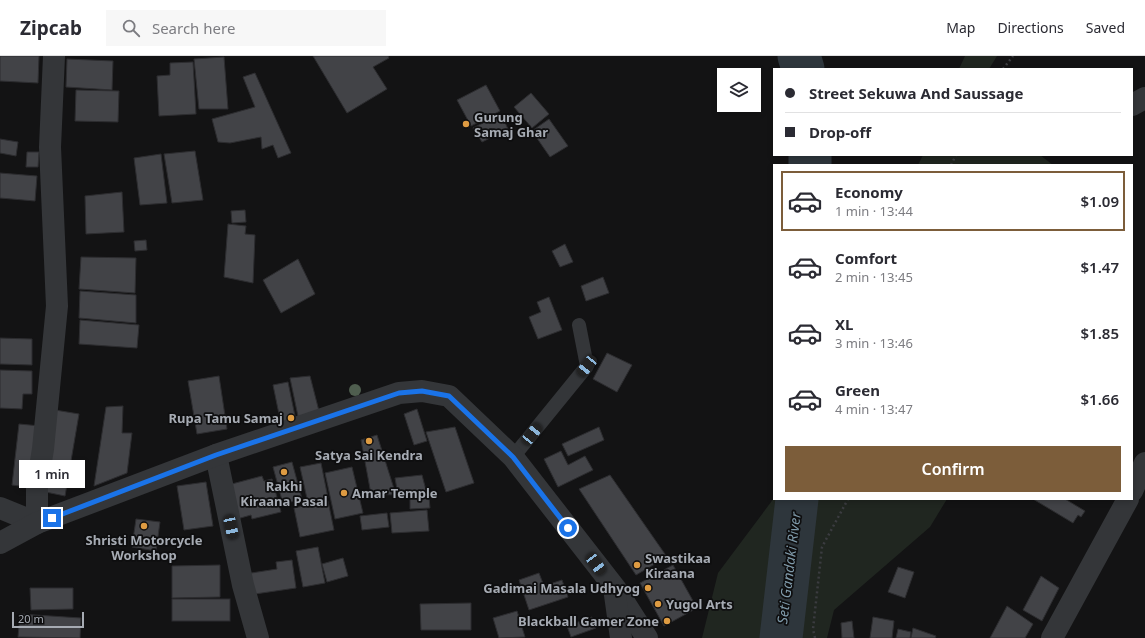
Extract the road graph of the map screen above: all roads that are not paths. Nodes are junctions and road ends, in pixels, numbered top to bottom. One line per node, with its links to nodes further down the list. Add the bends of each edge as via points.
1 (54, 56): 11 (street, via 50,147 57,306 37,486)
2 (1145, 98): 3 (street)
3 (1133, 104)
4 (579, 325): 6 (lane, via 587,366)
5 (216, 455): 6 (street, via 399,393 422,391 449,396); 11 (street); 14 (street, via 243,585)
6 (513, 457): 13 (street)
7 (1145, 463): 8 (street)
8 (1133, 489)
9 (1127, 500): 17 (street)
10 (0, 508): 11 (street)
11 (37, 523): 12 (street)
12 (0, 543)
13 (614, 588): 15 (street); 16 (street)
14 (258, 638)
15 (621, 638)
16 (647, 638)
17 (1052, 638)

